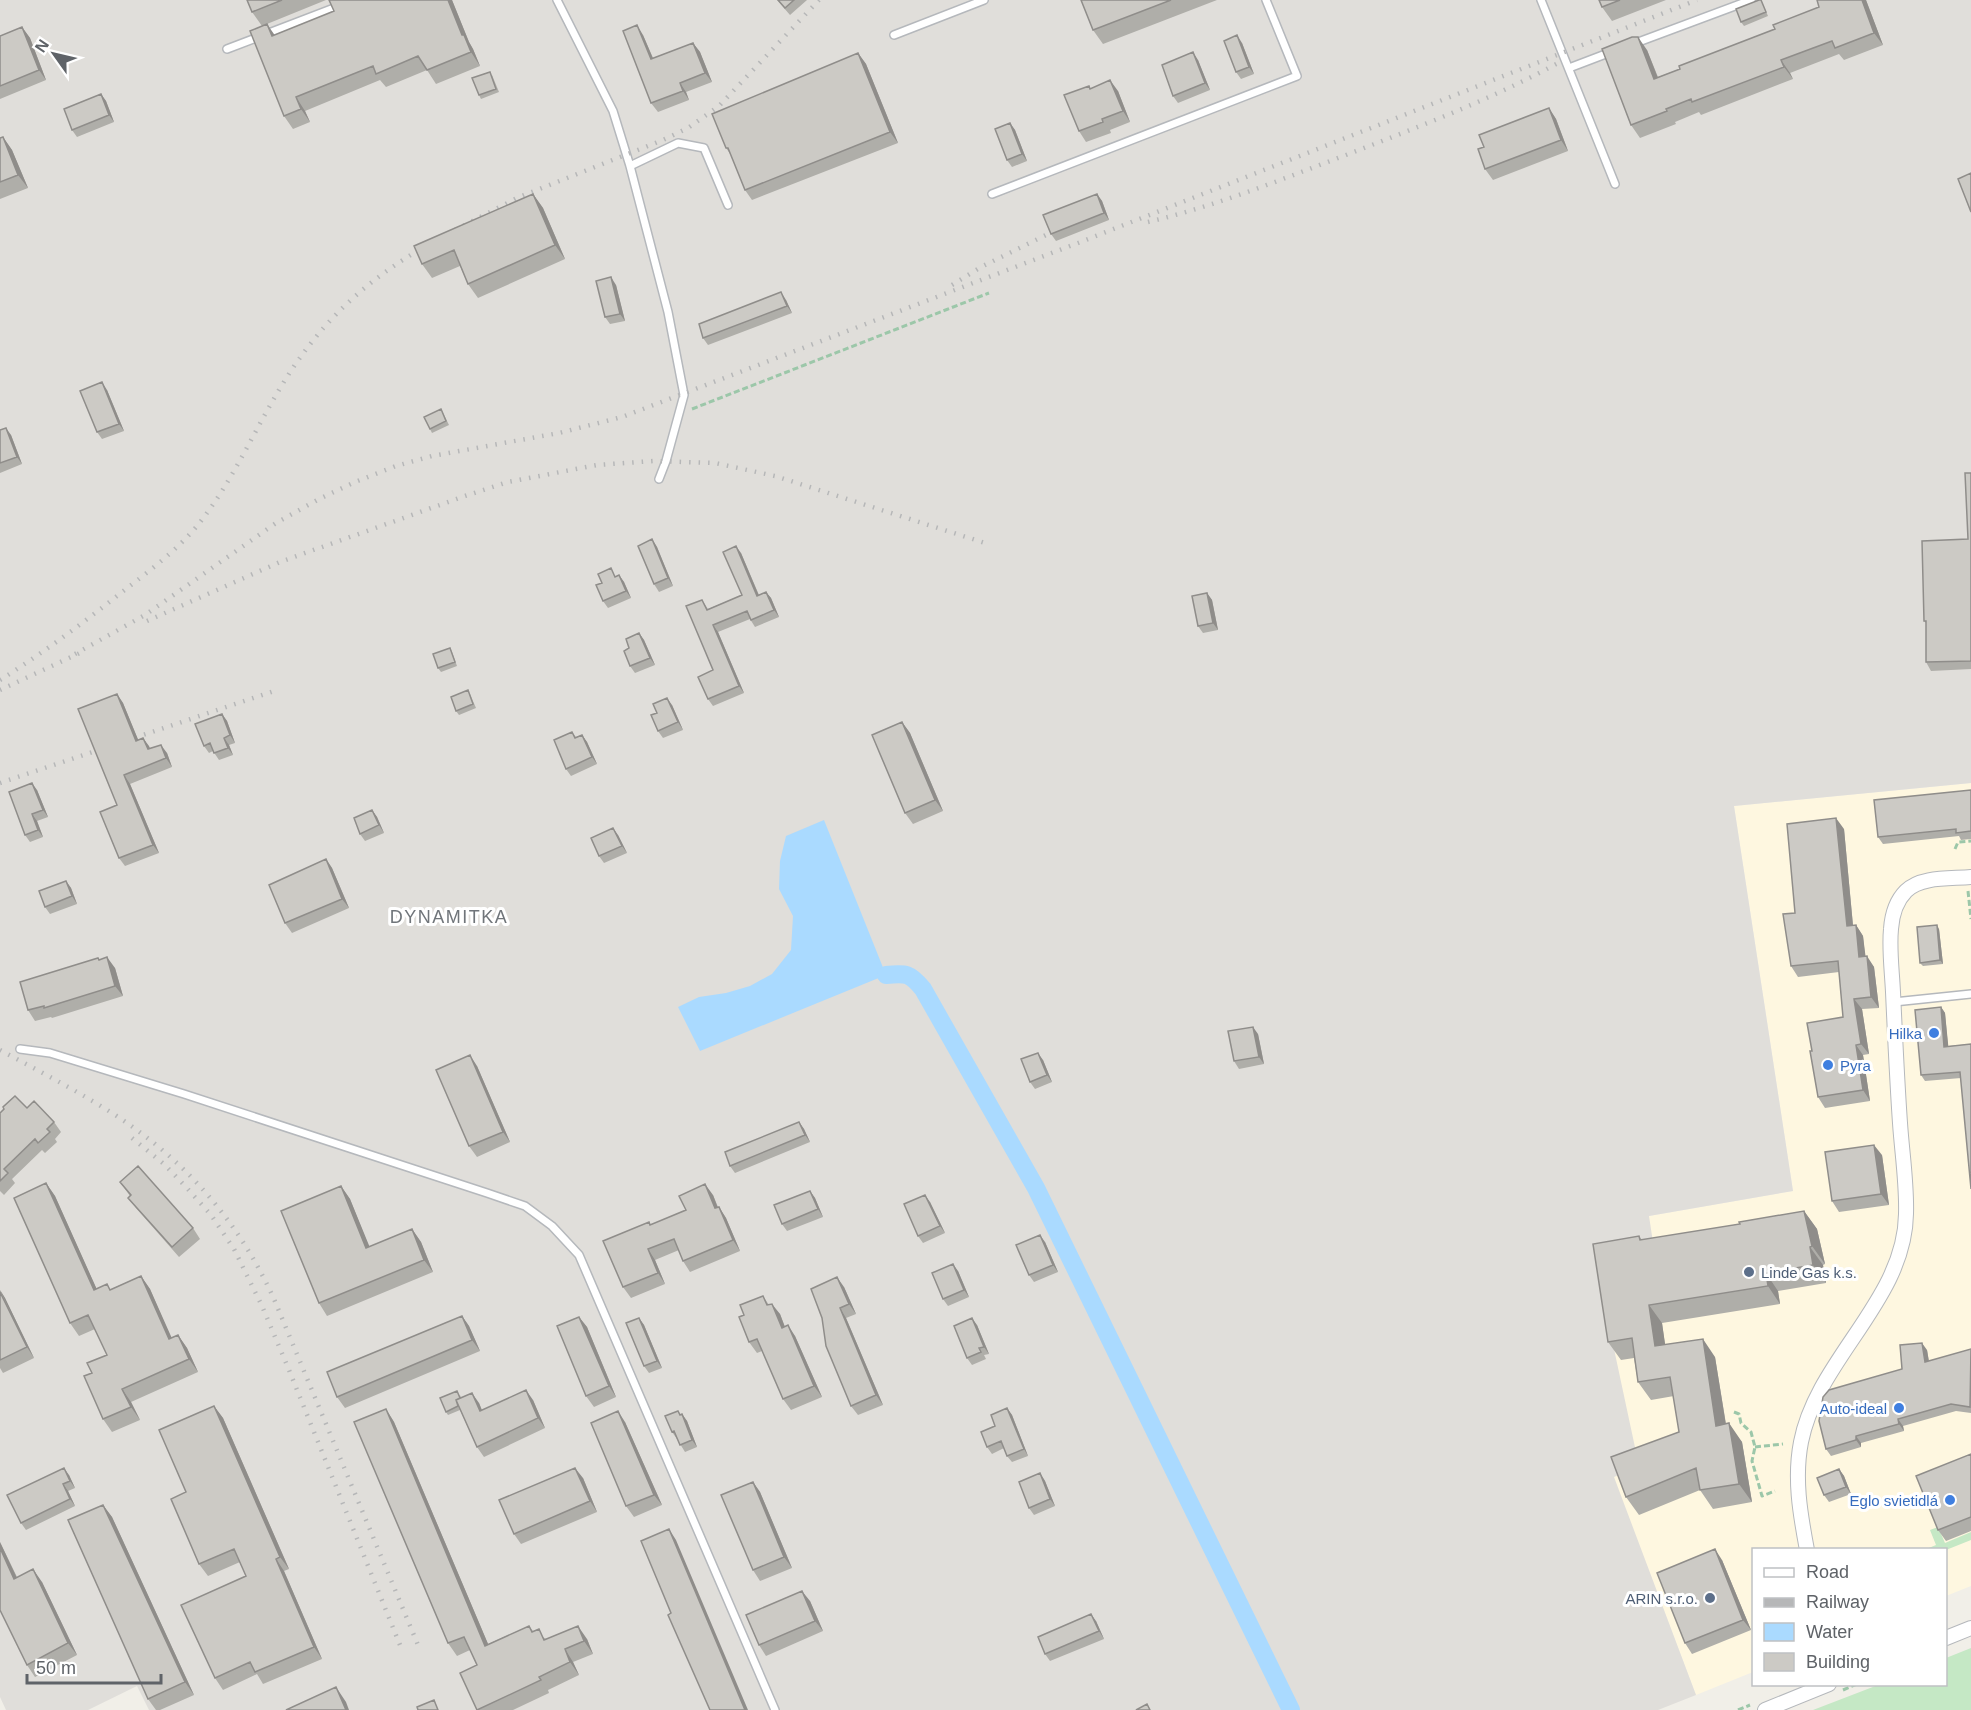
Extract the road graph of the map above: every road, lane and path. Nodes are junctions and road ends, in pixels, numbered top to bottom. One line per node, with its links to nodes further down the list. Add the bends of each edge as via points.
1 (355, 0): 8 (lane)
2 (557, 0): 10 (lane, via 613,111)
3 (984, 0): 7 (lane)
4 (1266, 0): 12 (lane, via 1297,75)
5 (1541, 0): 9 (lane)
6 (1751, 0): 9 (lane)
7 (894, 35)
8 (227, 49)
9 (1569, 68): 11 (lane)
10 (630, 166): 13 (lane, via 678,143 704,148); 15 (lane, via 670,322 684,395)
11 (1615, 184)
12 (992, 194)
13 (728, 205)
14 (989, 293): 15 (path)
15 (679, 414): 16 (lane)
16 (659, 478)
17 (1971, 841): 18 (path, via 1959,843)
18 (1955, 849)
19 (1971, 876): 23 (street, via 1924,882 1901,897 1891,931)
20 (1971, 888): 21 (path)
21 (1971, 919)
22 (1971, 993): 23 (lane)
23 (1894, 1008): 29 (street, via 1905,1184 1904,1243 1887,1282 1823,1387 1801,1440 1797,1485)
24 (20, 1049): 33 (lane, via 95,1066 487,1192 525,1206 552,1226 579,1255)
25 (1734, 1412): 27 (path, via 1751,1432)
26 (1783, 1444): 27 (path)
27 (1755, 1447): 28 (path, via 1752,1461 1761,1496)
28 (1775, 1491)
29 (1807, 1548)
30 (1971, 1628): 31 (street)
31 (1947, 1638)
32 (1823, 1686): 34 (street)
33 (775, 1710)
34 (1765, 1710)

